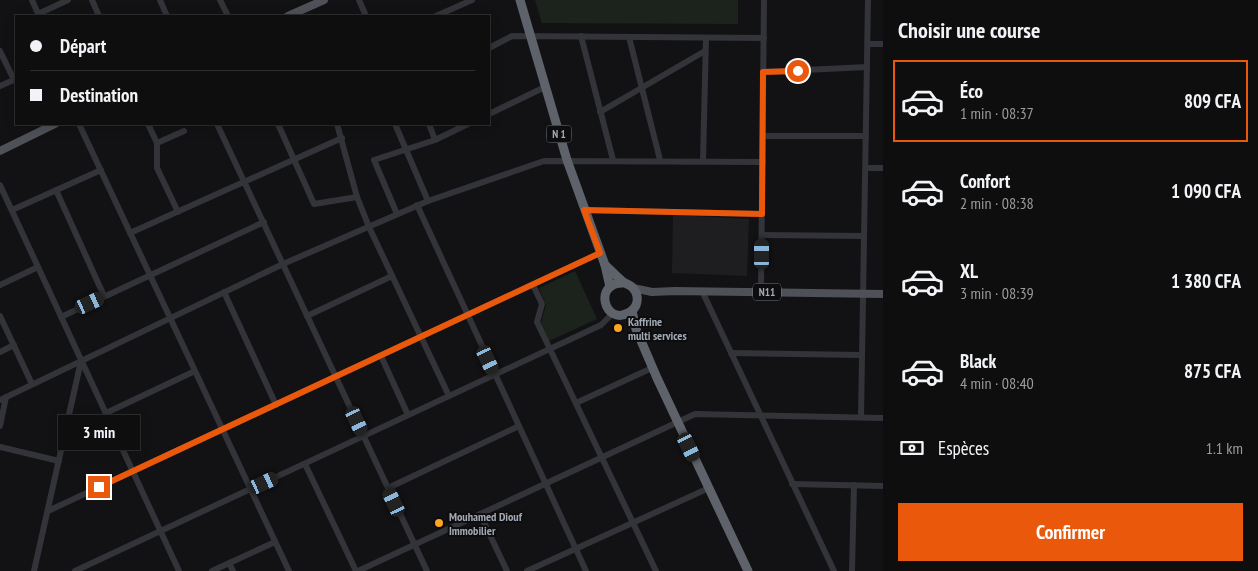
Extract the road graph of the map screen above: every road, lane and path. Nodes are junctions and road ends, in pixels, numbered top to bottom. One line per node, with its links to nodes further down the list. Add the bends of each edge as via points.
1 (32, 0): 13 (street)
2 (68, 0): 13 (street)
3 (92, 0): 14 (street)
4 (160, 0): 15 (street)
5 (220, 0): 16 (street)
6 (324, 0): 12 (main road)
7 (358, 0): 17 (street)
8 (472, 0): 18 (street)
9 (520, 0): 19 (highway, N 1)
10 (764, 0): 23 (street)
11 (868, 0): 24 (street)
12 (302, 13)
13 (39, 15)
14 (99, 15)
15 (167, 15)
16 (228, 15)
17 (366, 15)
18 (438, 15)
19 (531, 36): 20 (street); 26 (street, via 512,36); 33 (highway, N 1)
20 (581, 36): 21 (street); 35 (street)
21 (629, 37): 22 (street); 34 (street)
22 (706, 38): 23 (street); 28 (street)
23 (764, 38): 30 (street)
24 (868, 44): 25 (street); 29 (street)
25 (883, 44)
26 (490, 47)
27 (0, 51): 31 (street)
28 (705, 51): 34 (street); 58 (street)
29 (867, 67): 30 (street); 48 (street)
30 (763, 72): 47 (street)
31 (15, 79): 32 (street)
32 (0, 86)
33 (545, 87): 36 (street); 55 (highway, N 1)
34 (641, 88): 35 (street); 57 (street)
35 (600, 112): 56 (street)
36 (490, 114)
37 (53, 125): 53 (main road)
38 (79, 125): 62 (street)
39 (148, 125): 51 (street)
40 (217, 125): 63 (street)
41 (278, 125): 54 (street)
42 (338, 125): 49 (street)
43 (395, 125): 52 (street)
44 (429, 125): 50 (street)
45 (466, 125): 50 (street)
46 (184, 131): 51 (street)
47 (763, 136): 48 (street); 59 (street)
48 (866, 136): 60 (street)
49 (342, 138): 54 (street); 66 (street)
50 (435, 140): 52 (street)
51 (157, 143): 71 (street, via 157,168)
52 (406, 149): 67 (street); 72 (street, via 374,160)
53 (0, 150)
54 (294, 159): 63 (street); 66 (street, via 314,204)
55 (567, 160): 56 (street); 67 (street, via 544,161); 70 (highway, N 1)
56 (613, 160): 57 (street)
57 (660, 160): 58 (street)
58 (703, 161): 59 (street)
59 (762, 162): 73 (street)
60 (866, 168): 61 (street); 78 (street)
61 (883, 168)
62 (101, 170): 65 (street); 76 (street)
63 (245, 182): 71 (street); 74 (street)
64 (0, 185): 69 (street)
65 (56, 190): 69 (street); 96 (street)
66 (357, 198): 75 (street)
67 (428, 201): 68 (street)
68 (417, 206): 72 (street); 100 (street)
69 (12, 210): 82 (street)
70 (584, 210): 73 (street); 79 (highway, N 1)
71 (178, 212): 76 (street)
72 (397, 214): 75 (street)
73 (762, 214): 77 (street)
74 (264, 222): 80 (street); 83 (street)
75 (369, 227): 80 (street); 84 (street)
76 (130, 233): 83 (street)
77 (762, 235): 78 (street); 93 (street)
78 (864, 236): 94 (street)
79 (600, 253): 81 (highway, N 1); 87 (street)
80 (283, 264): 91 (street); 103 (street)
81 (605, 265): 85 (highway, N 1); 88 (highway, N 1)
82 (38, 267): 86 (street); 104 (street)
83 (150, 275): 96 (street); 105 (street)
84 (392, 276): 103 (street); 107 (street)
85 (624, 283): 88 (highway); 89 (highway)
86 (0, 285)
87 (533, 285): 100 (street); 109 (street, via 542,304 537,322)
88 (610, 287): 99 (highway, via 604,301)
89 (634, 288): 92 (main road); 97 (highway)
90 (702, 291): 92 (main road, N11); 93 (main road, N11); 111 (street)
91 (224, 292): 105 (street); 123 (street)
92 (652, 292): 97 (main road)
93 (761, 292): 94 (main road, N11)
94 (863, 294): 95 (main road, N11); 112 (street)
95 (883, 294)
96 (104, 296): 104 (street)
97 (637, 302): 98 (highway)
98 (632, 311): 101 (highway); 106 (highway)
99 (613, 313): 101 (highway); 109 (street, via 601,325)
100 (468, 315): 107 (street); 117 (street)
101 (623, 315): 106 (highway)
102 (0, 316): 108 (street)
103 (307, 316): 118 (street)
104 (61, 317): 114 (street)
105 (170, 318): 114 (street); 116 (street)
106 (636, 329): 115 (highway)
107 (421, 337): 113 (street); 120 (street)
108 (14, 345): 110 (street); 119 (street)
109 (550, 349): 117 (street); 122 (street)
110 (0, 352)
111 (731, 354): 112 (street); 126 (street)
112 (862, 355): 127 (street)
113 (381, 356): 118 (street); 125 (street)
114 (81, 361): 119 (street); 124 (street); 136 (street)
115 (652, 368): 122 (street); 129 (highway)
116 (195, 371): 124 (street); 132 (street)
117 (495, 374): 120 (street); 131 (street)
118 (336, 377): 123 (street); 133 (street)
119 (32, 384): 121 (street)
120 (449, 396): 125 (street)
121 (3, 398): 130 (street)
122 (576, 403): 135 (street)
123 (276, 405): 132 (street)
124 (106, 413): 138 (street)
125 (408, 415): 133 (street)
126 (760, 416): 127 (street); 129 (street, via 695,414); 140 (street)
127 (861, 418): 128 (street)
128 (883, 418)
129 (677, 422): 135 (street); 144 (highway)
130 (0, 426)
131 (519, 426): 139 (street); 143 (street)
132 (223, 430): 138 (street); 145 (street)
133 (364, 436): 137 (street); 143 (street)
134 (0, 447): 136 (street)
135 (602, 457): 139 (street); 148 (street)
136 (59, 460): 146 (street)
137 (305, 464): 145 (street); 160 (street)
138 (133, 472): 146 (street); 149 (street)
139 (546, 483): 147 (street); 152 (street)
140 (792, 484): 141 (street); 167 (street)
141 (854, 485): 142 (street); 168 (street)
142 (883, 486)
143 (388, 488): 151 (street)
144 (709, 488): 148 (street); 166 (highway)
145 (250, 489): 149 (street); 150 (street)
146 (48, 511): 154 (street)
147 (480, 514): 151 (street); 162 (street)
148 (633, 523): 152 (street); 165 (street)
149 (160, 531): 155 (street); 156 (street)
150 (275, 542): 153 (street); 159 (street)
151 (414, 545): 160 (street); 161 (street)
152 (576, 549): 163 (street); 164 (street)
153 (229, 563): 157 (street); 158 (street)
154 (34, 571)
155 (75, 571)
156 (179, 571)
157 (212, 571)
158 (233, 571)
159 (289, 571)
160 (357, 571)
161 (427, 571)
162 (507, 571)
163 (527, 571)
164 (586, 571)
165 (656, 571)
166 (748, 571)
167 (834, 571)
168 (852, 571)

